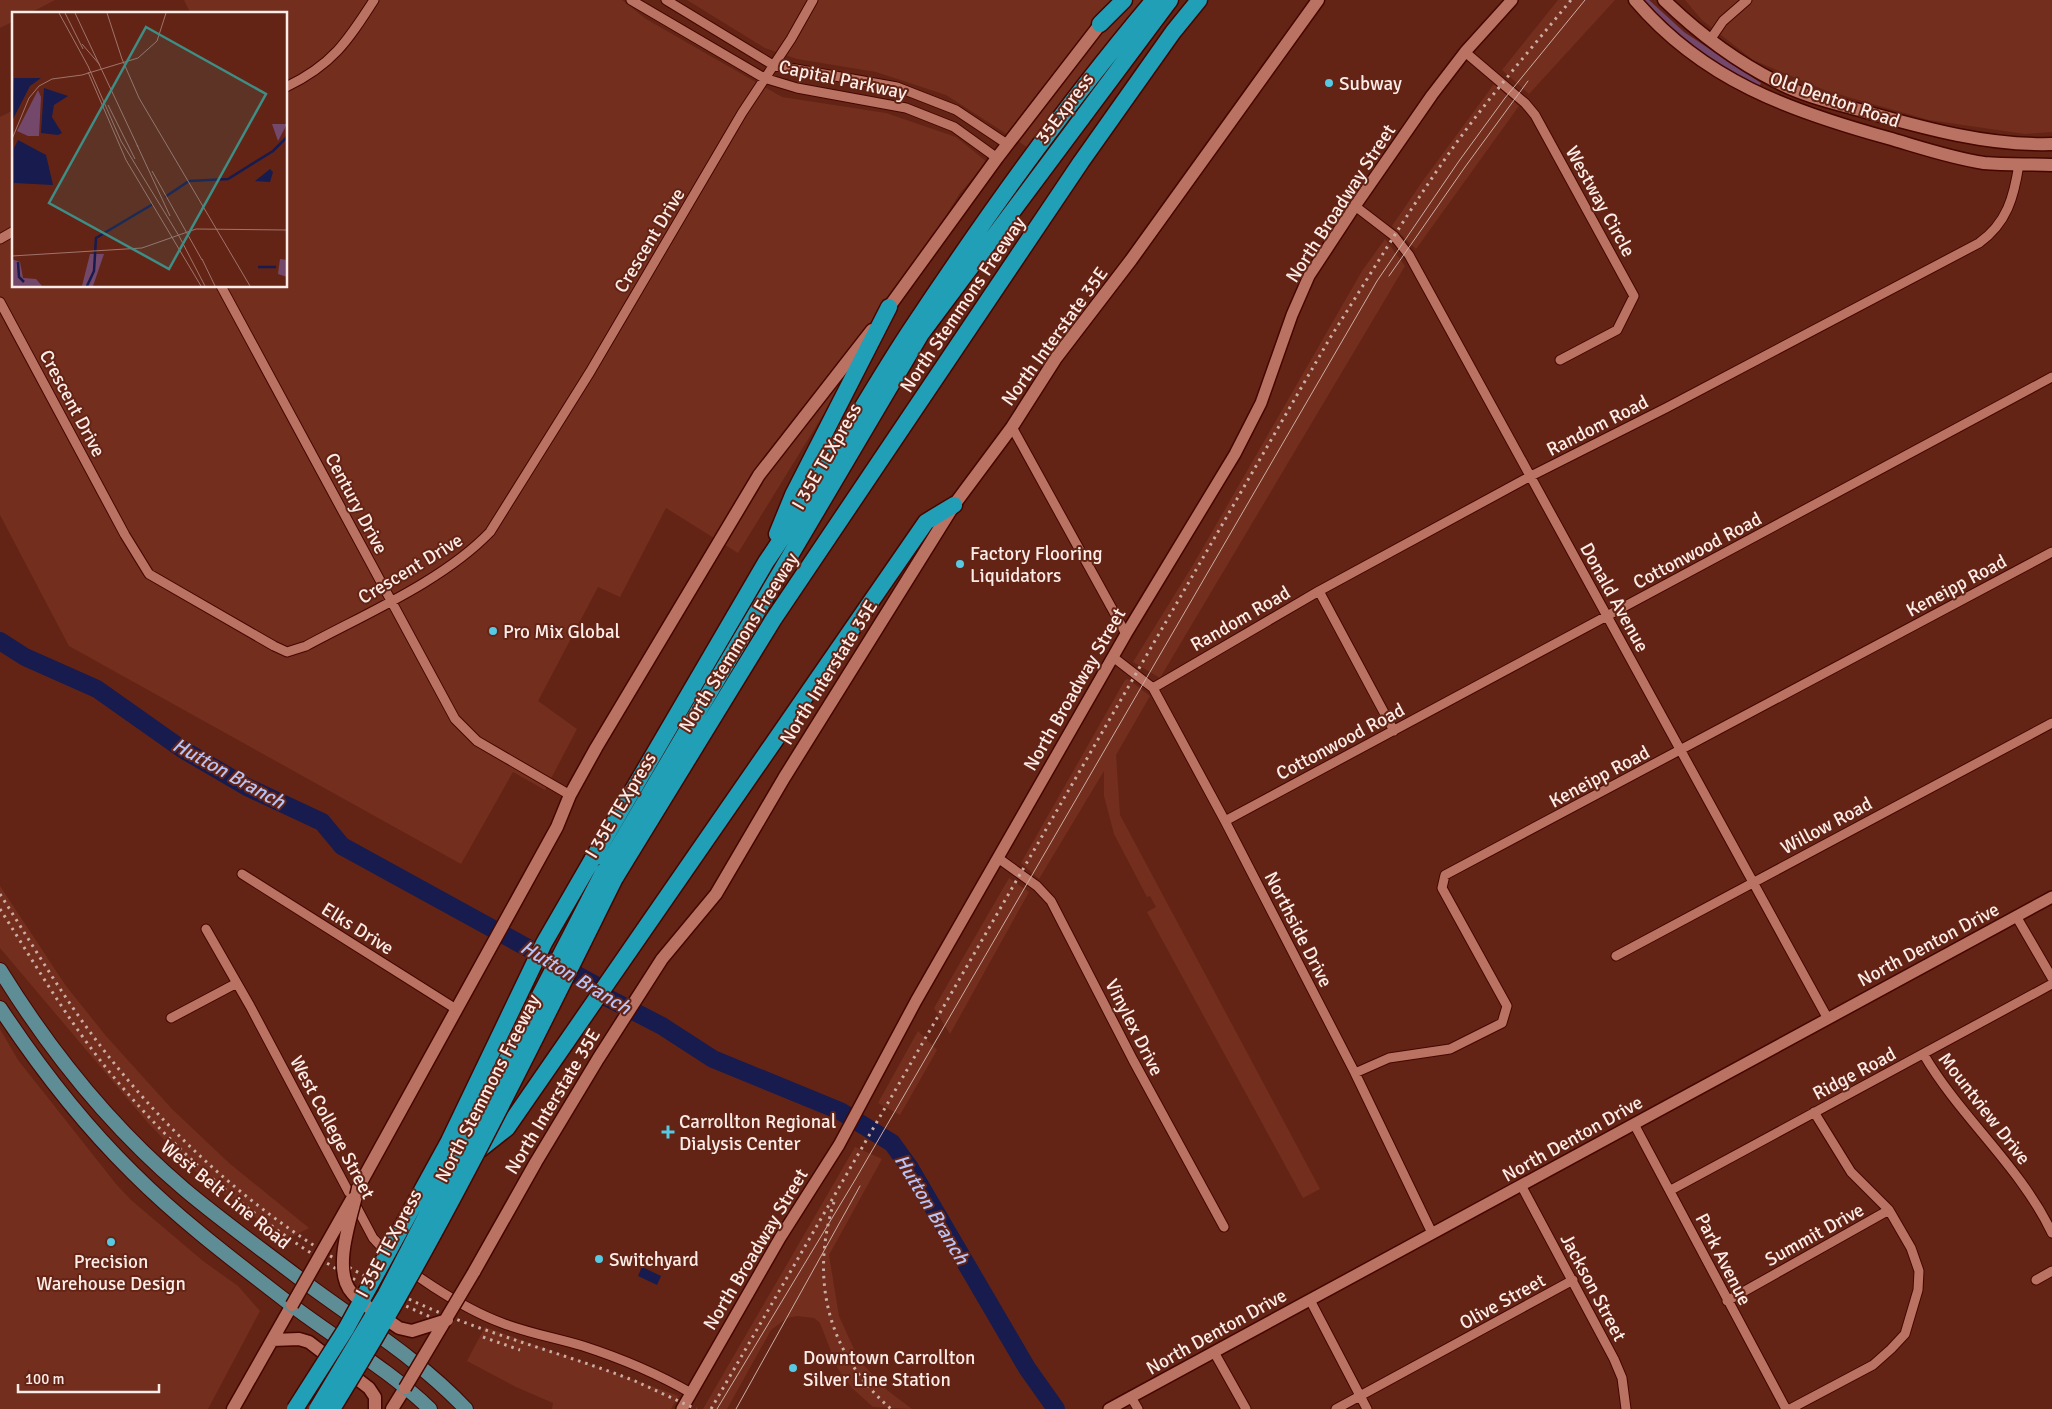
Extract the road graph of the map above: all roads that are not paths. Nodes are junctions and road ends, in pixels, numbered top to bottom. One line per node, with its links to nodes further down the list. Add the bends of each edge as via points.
1 (374, 0): 21 (street, via 332,59)
2 (631, 0): 19 (street, Capital Parkway)
3 (666, 0): 18 (street, Capital Parkway)
4 (812, 0): 18 (street, Crescent Drive)
5 (1119, 0): 15 (main road)
6 (1124, 0): 15 (highway)
7 (1154, 0): 41 (highway, North Stemmons Freeway, via 1048,132 984,222 907,335 794,522)
8 (1170, 0): 31 (highway, 35Express)
9 (1199, 0): 54 (highway, North Stemmons Freeway, via 1081,162)
10 (1318, 0): 37 (main road, North Interstate 35E, via 1136,253 1056,358)
11 (1512, 0): 17 (street, North Broadway Street)
12 (1635, 0): 22 (main road, Old Denton Road, via 1652,20 1701,59 1733,81)
13 (1664, 0): 16 (main road, Old Denton Road)
14 (1748, 0): 16 (street, via 1723,21)
15 (1100, 24): 23 (main road)
16 (1710, 40): 20 (main road, Old Denton Road)
17 (1464, 52): 28 (street, North Broadway Street); 35 (street, Westway Circle, via 1535,115 1634,296 1617,330)
18 (773, 65): 19 (street, Crescent Drive); 23 (street, Capital Parkway, via 897,87 956,110)
19 (764, 78): 25 (street, Capital Parkway, via 797,88 906,108 954,126); 43 (street, Crescent Drive, via 590,372 490,532 463,558)
20 (1778, 83): 22 (main road); 24 (main road, Old Denton Road, via 1822,100 1910,124 1983,140)
21 (288, 86)
22 (1770, 100): 26 (main road, Old Denton Road, via 1829,122 1942,154 1985,163)
23 (1007, 144): 25 (main road)
24 (2052, 144)
25 (997, 158): 34 (main road)
26 (2019, 164): 27 (main road, Old Denton Road); 38 (street, Random Road, via 2010,206 1996,228 1979,243)
27 (2052, 165)
28 (1355, 206): 38 (street, Donald Avenue, via 1394,236 1409,255); 45 (street, North Broadway Street, via 1309,276 1261,403 1245,436)
29 (12, 232): 30 (street)
30 (0, 239)
31 (990, 240): 54 (highway, I 35E TEXpress, via 921,334)
32 (222, 288): 43 (street, Century Drive)
33 (0, 302): 43 (street, Crescent Drive, via 125,535 156,579 287,652 306,646)
34 (889, 307): 41 (highway, via 793,495); 51 (main road, via 759,475)
35 (1560, 360)
36 (2052, 377): 44 (street, Cottonwood Road)
37 (1012, 426): 39 (main road, North Interstate 35E); 45 (street)
38 (1529, 477): 42 (street, Random Road); 44 (street, Donald Avenue)
39 (954, 505): 75 (highway, via 926,522 507,1128); 90 (main road, North Interstate 35E, bridge, via 784,778 716,894 653,972 612,1037 531,1170)
40 (2052, 552): 50 (street, Keneipp Road)
41 (766, 562): 54 (highway, North Stemmons Freeway)
42 (1319, 591): 47 (street, Random Road); 49 (street)
43 (391, 600): 51 (street, Century Drive, via 463,730)
44 (1607, 617): 49 (street, Cottonwood Road); 50 (street, Donald Avenue)
45 (1126, 634): 46 (street, North Broadway Street)
46 (1113, 657): 47 (street, Northside Drive); 53 (street, North Broadway Street)
47 (1153, 688): 52 (street, Northside Drive)
48 (2052, 723): 56 (street, Willow Road)
49 (1394, 731): 52 (street, Cottonwood Road)
50 (1681, 751): 56 (street, Donald Avenue); 72 (street, Keneipp Road, via 1445,875 1442,888 1507,1006 1502,1023 1450,1049 1389,1058)
51 (570, 795): 66 (main road, via 556,827)
52 (1225, 821): 72 (street, Northside Drive)
53 (998, 858): 80 (street, Vinylex Drive, via 1037,886 1051,902); 95 (street, North Broadway Street, via 839,1145 780,1238)
54 (604, 870): 75 (highway, North Stemmons Freeway, bridge); 99 (highway, North Stemmons Freeway, bridge, via 544,943 449,1142 346,1329); 100 (highway, I 35E TEXpress, bridge, via 386,1294)
55 (242, 874): 66 (street, Elks Drive)
56 (1753, 883): 60 (street, Willow Road); 68 (street, Donald Avenue)
57 (2052, 897): 58 (street, North Denton Drive)
58 (2016, 916): 62 (street); 68 (street, North Denton Drive)
59 (206, 929): 63 (street, West College Street)
60 (1616, 956)
61 (0, 970): 69 (main road, West Belt Line Road)
62 (2052, 978)
63 (237, 983): 67 (street); 95 (street, West College Street, via 373,1238 388,1255 445,1293 502,1323 585,1347 656,1375)
64 (2052, 984): 70 (street, Ridge Road)
65 (0, 1008): 71 (main road)
66 (456, 1009): 77 (main road)
67 (171, 1018)
68 (1828, 1019): 74 (street, North Denton Drive)
69 (56, 1052): 71 (main road); 86 (main road, West Belt Line Road, via 135,1143 183,1188)
70 (1924, 1054): 73 (street, Ridge Road); 82 (street, Mountview Drive, via 1938,1079 2011,1166)
71 (40, 1065): 89 (main road, via 72,1106 146,1186)
72 (1355, 1073): 81 (street, Northside Drive)
73 (1814, 1112): 78 (street, Ridge Road); 79 (street, via 1851,1172)
74 (1634, 1124): 76 (street, North Denton Drive); 78 (street, Park Avenue)
75 (479, 1150): 101 (highway, North Stemmons Freeway, bridge, via 372,1344)
76 (1522, 1185): 81 (street, North Denton Drive); 84 (street, Jackson Street)
77 (358, 1188): 86 (main road, bridge); 90 (main road, bridge, via 342,1267 344,1281 351,1292 407,1331)
78 (1671, 1190): 88 (street, Park Avenue)
79 (1890, 1210): 88 (street, Summit Drive); 114 (street, via 1911,1248 1919,1271 1918,1290 1905,1334 1873,1364)
80 (1224, 1227)
81 (1432, 1233): 87 (street, North Denton Drive)
82 (2052, 1233)
83 (2052, 1271): 85 (street)
84 (1573, 1280): 96 (street, Olive Street); 112 (street, Jackson Street, via 1619,1372)
85 (2036, 1280)
86 (305, 1282): 89 (main road, bridge); 93 (main road, West Belt Line Road, bridge)
87 (1310, 1300): 92 (street, North Denton Drive); 96 (street)
88 (1728, 1301): 113 (street, Park Avenue)
89 (292, 1305): 91 (main road); 94 (main road, bridge)
90 (447, 1320): 93 (main road, North Interstate 35E, bridge)
91 (272, 1340): 98 (main road); 102 (main road, bridge, via 309,1342 369,1388 375,1397)
92 (1214, 1352): 97 (street, North Denton Drive); 109 (street)
93 (421, 1365): 94 (main road, North Interstate 35E, bridge); 105 (main road, West Belt Line Road)
94 (405, 1388): 103 (main road, North Interstate 35E); 104 (main road)
95 (691, 1393): 106 (street, North Broadway Street)
96 (1360, 1396): 110 (street, Olive Street); 111 (street)
97 (1131, 1397): 107 (street, North Denton Drive); 108 (street)
98 (232, 1409)
99 (295, 1409)
100 (317, 1409)
101 (332, 1409)
102 (375, 1409)
103 (392, 1409)
104 (430, 1409)
105 (466, 1409)
106 (682, 1409)
107 (1109, 1409)
108 (1138, 1409)
109 (1246, 1409)
110 (1336, 1409)
111 (1367, 1409)
112 (1626, 1409)
113 (1786, 1409)
114 (1790, 1409)

